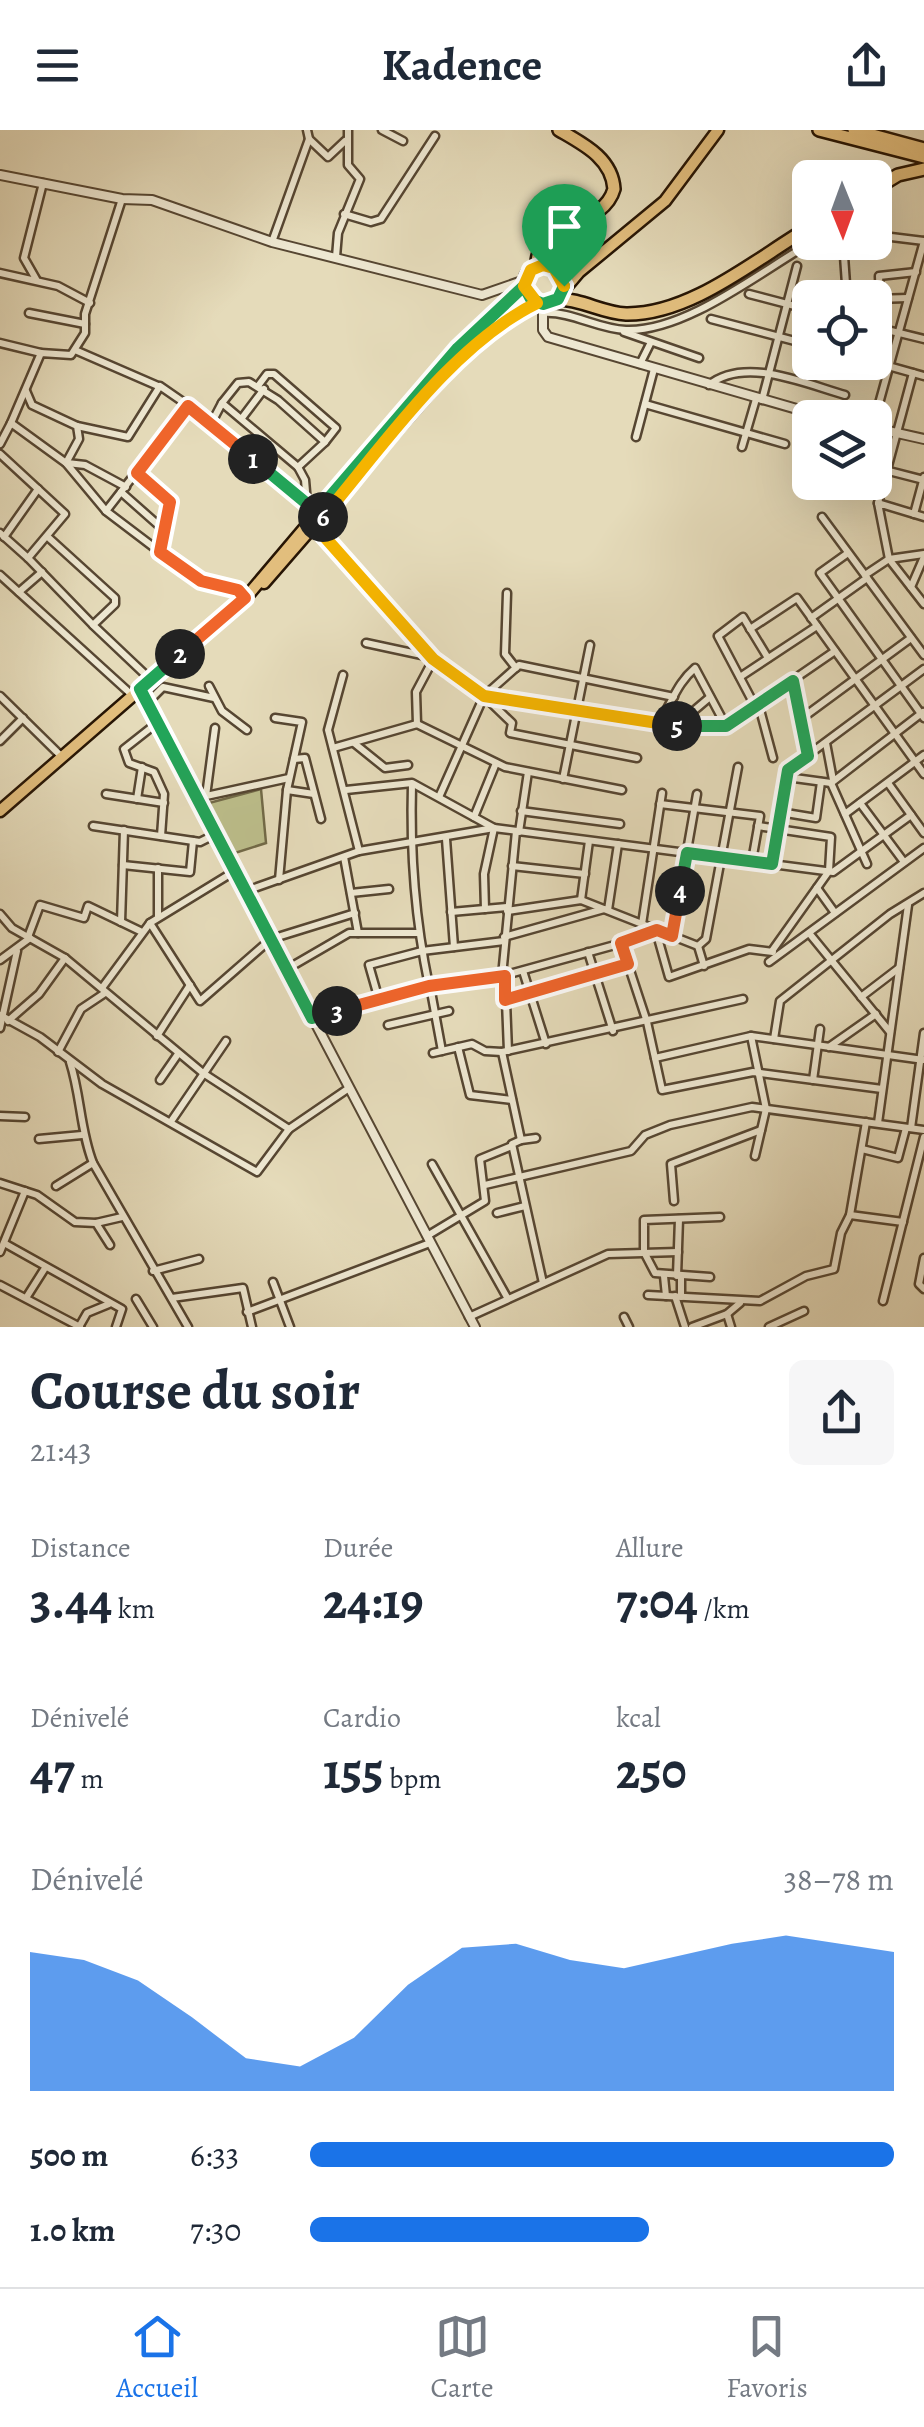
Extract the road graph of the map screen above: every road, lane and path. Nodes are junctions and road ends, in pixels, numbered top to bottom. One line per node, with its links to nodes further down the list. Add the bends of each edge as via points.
1 (348, 130): 10 (street)
2 (382, 130): 9 (street)
3 (559, 130): 26 (highway, via 608,166 614,189 604,211 549,238)
4 (718, 130): 24 (main road, via 664,201)
5 (819, 130): 12 (highway)
6 (854, 130): 11 (highway)
7 (308, 134): 10 (street, via 328,158); 21 (street)
8 (435, 136): 18 (street, via 381,218 371,222)
9 (404, 141)
10 (345, 142): 18 (street, via 348,166 360,180)
11 (924, 148)
12 (924, 157)
13 (924, 169): 15 (highway)
14 (0, 174): 16 (street)
15 (892, 179)
16 (42, 183): 17 (street); 31 (street, via 24,258)
17 (122, 199): 21 (street, via 152,200); 39 (street)
18 (344, 214): 25 (street)
19 (792, 237): 36 (highway, via 662,308 619,313)
20 (892, 237): 22 (street)
21 (272, 242): 25 (street)
22 (924, 242): 30 (street)
23 (792, 254): 46 (street, via 673,322)
24 (598, 256): 27 (main road); 36 (main road)
25 (336, 257): 33 (street, via 482,295)
26 (536, 266): 27 (main road); 33 (main road)
27 (552, 266): 36 (main road, via 562,276)
28 (797, 266): 40 (street)
29 (0, 273): 31 (street)
30 (914, 276): 32 (street); 34 (street); 37 (street)
31 (36, 279): 39 (street)
32 (879, 280)
33 (525, 283): 42 (main road); 99 (main road)
34 (924, 284)
35 (750, 294): 40 (street)
36 (560, 296): 42 (main road)
37 (908, 298): 38 (street); 48 (street)
38 (892, 299)
39 (90, 303): 45 (street)
40 (787, 304): 41 (street); 49 (street)
41 (792, 305)
42 (541, 307): 46 (street); 58 (street, via 548,337); 104 (main road, via 504,321 463,354)
43 (29, 313): 45 (street)
44 (712, 319): 49 (street)
45 (85, 324): 54 (street)
46 (614, 329): 53 (street)
47 (892, 331): 48 (street)
48 (898, 333): 50 (street); 57 (street)
49 (778, 337): 51 (street); 62 (street)
50 (924, 339)
51 (792, 340)
52 (0, 342): 55 (street)
53 (651, 342): 56 (street); 58 (street)
54 (75, 350): 55 (street); 65 (street)
55 (41, 354): 68 (street)
56 (699, 358)
57 (892, 358)
58 (639, 365): 60 (street)
59 (892, 368): 61 (street)
60 (654, 370): 64 (street); 73 (street)
61 (912, 373): 63 (street); 81 (street)
62 (768, 374): 64 (street, via 734,374); 69 (street); 71 (street)
63 (924, 376)
64 (708, 385): 71 (street)
65 (158, 386): 74 (street); 79 (street, via 128,438)
66 (289, 386): 67 (street, via 271,373); 70 (street); 85 (street, via 334,425)
67 (261, 388): 70 (street); 72 (street, via 238,383); 76 (street)
68 (26, 391): 78 (street); 79 (street, via 32,405)
69 (845, 395)
70 (278, 400): 85 (street)
71 (758, 400): 75 (street); 82 (street)
72 (222, 403): 76 (street); 77 (street)
73 (645, 404): 82 (street); 83 (street)
74 (188, 406): 77 (street); 94 (street)
75 (792, 409)
76 (242, 418): 92 (street)
77 (212, 422): 99 (street)
78 (11, 423): 86 (street); 91 (street)
79 (77, 426): 91 (street, via 79,439)
80 (892, 430): 81 (street)
81 (896, 431): 84 (street); 88 (street)
82 (746, 432): 87 (street); 89 (street)
83 (636, 437)
84 (924, 438)
85 (326, 442): 92 (street)
86 (0, 444)
87 (785, 444)
88 (892, 445)
89 (742, 447)
90 (0, 454): 96 (street)
91 (66, 463): 97 (street, via 85,465); 100 (street)
92 (298, 467): 99 (street)
93 (892, 472): 95 (street)
94 (137, 473): 97 (street); 105 (street, via 170,502)
95 (924, 479): 101 (street)
96 (38, 489): 106 (street); 107 (street, via 66,514)
97 (124, 490): 100 (street); 105 (street)
98 (879, 501): 101 (street); 112 (street)
99 (312, 508): 104 (main road, via 248,595)
100 (106, 511): 108 (street)
101 (914, 514): 103 (street)
102 (822, 517): 109 (street)
103 (924, 517)
104 (315, 526): 131 (street)
105 (165, 531): 108 (street)
106 (2, 535): 111 (street)
107 (49, 538): 111 (street); 123 (street, via 115,598)
108 (160, 552): 119 (street, via 201,581)
109 (848, 553): 115 (street); 120 (street, via 820,574)
110 (924, 556): 112 (street); 116 (street)
111 (28, 558): 113 (street)
112 (889, 559): 115 (street); 116 (street)
113 (42, 572): 117 (street); 123 (street)
114 (0, 575): 117 (street)
115 (866, 576): 120 (street); 126 (street)
116 (911, 588): 121 (street)
117 (19, 592): 144 (street)
118 (506, 592): 134 (street, via 506,654)
119 (245, 598): 139 (main road)
120 (838, 598): 122 (street); 133 (street)
121 (924, 604)
122 (811, 618): 124 (street); 125 (street, via 797,598)
123 (93, 625): 139 (street)
124 (817, 626): 129 (street); 132 (street)
125 (750, 629): 132 (street); 137 (street, via 742,617 718,636)
126 (911, 638): 130 (street); 133 (street)
127 (366, 643): 131 (street)
128 (590, 645): 138 (street)
129 (835, 651): 140 (street); 141 (street)
130 (924, 655)
131 (432, 658): 146 (street); 159 (street, via 416,692)
132 (768, 658): 137 (street)
133 (882, 660): 140 (street); 143 (street)
134 (516, 668): 138 (street); 146 (street)
135 (924, 669): 143 (street)
136 (343, 675): 171 (street, via 328,718)
137 (740, 677): 151 (street)
138 (583, 678): 147 (street); 153 (street)
139 (150, 680): 144 (main road)
140 (856, 680): 152 (street); 157 (street)
141 (793, 681): 151 (street); 157 (street)
142 (208, 686): 149 (street)
143 (901, 686): 152 (street); 154 (street)
144 (136, 692): 150 (street); 174 (main road)
145 (0, 696): 155 (street)
146 (484, 696): 153 (street); 169 (street, via 512,723 510,733); 170 (street)
147 (674, 697): 148 (street, via 675,685 695,668); 160 (street)
148 (710, 697): 161 (street); 162 (street)
149 (214, 698): 150 (street, via 165,687); 164 (street)
150 (147, 703): 158 (street)
151 (758, 706): 162 (street); 177 (street)
152 (875, 706): 165 (street); 167 (street)
153 (577, 710): 160 (street); 169 (street)
154 (923, 715): 165 (street)
155 (22, 718): 166 (street); 174 (street)
156 (275, 718): 175 (street, via 302,722)
157 (801, 720): 172 (street)
158 (158, 723): 182 (street, via 124,749 129,763); 200 (street)
159 (417, 724): 168 (street); 170 (street)
160 (656, 726): 161 (street)
161 (676, 726): 162 (street)
162 (726, 726)
163 (216, 728): 200 (street)
164 (247, 730)
165 (895, 734): 178 (street); 188 (street)
166 (0, 741)
167 (826, 742): 172 (street); 188 (street)
168 (354, 743): 171 (street); 180 (street, via 386,768)
169 (570, 745): 176 (street); 187 (street)
170 (463, 747): 179 (street); 198 (street)
171 (333, 748): 192 (street)
172 (808, 756): 185 (street)
173 (924, 756): 178 (street)
174 (62, 757): 205 (main road)
175 (294, 758): 186 (street); 195 (street, via 304,758)
176 (637, 758)
177 (773, 758)
178 (915, 762): 184 (street); 189 (street)
179 (496, 763): 183 (street); 211 (street)
180 (408, 765)
181 (738, 766): 208 (street)
182 (142, 767): 199 (street); 201 (street, via 154,772)
183 (528, 772): 187 (street); 206 (street)
184 (924, 774)
185 (787, 776): 188 (street); 207 (street)
186 (290, 778): 191 (street); 200 (street)
187 (563, 778): 193 (street)
188 (828, 782): 207 (street, via 816,818); 209 (street)
189 (888, 782): 202 (street); 210 (street)
190 (412, 783): 192 (street); 198 (street); 227 (street)
191 (287, 790): 195 (street); 246 (street)
192 (346, 790): 232 (street)
193 (622, 790)
194 (106, 794): 199 (street)
195 (314, 794): 212 (street)
196 (662, 794): 203 (street)
197 (697, 794): 204 (street)
198 (439, 797): 211 (street)
199 (137, 798): 201 (street)
200 (201, 798): 221 (street)
201 (164, 803): 223 (street)
202 (860, 803): 209 (street); 222 (street)
203 (660, 804): 204 (street); 230 (street)
204 (694, 808): 208 (street); 233 (street)
205 (0, 811)
206 (521, 811): 213 (street); 219 (street)
207 (780, 812): 217 (street)
208 (730, 814): 215 (street, via 760,816); 235 (street)
209 (845, 814): 231 (street)
210 (911, 815): 220 (street); 222 (street)
211 (474, 818): 216 (street)
212 (321, 819)
213 (620, 824)
214 (93, 826): 218 (street)
215 (758, 826): 217 (street); 236 (street)
216 (494, 828): 219 (street); 224 (street); 254 (street)
217 (778, 829): 238 (street); 244 (street, via 831,838)
218 (124, 830): 223 (street); 240 (street)
219 (517, 831): 225 (street); 241 (street)
220 (924, 833)
221 (216, 834): 226 (street); 243 (street)
222 (884, 835): 231 (street); 237 (street)
223 (161, 836): 226 (street)
224 (446, 838): 227 (street); 257 (street)
225 (589, 840): 228 (street); 245 (street)
226 (193, 841): 242 (street, via 190,872)
227 (410, 844): 232 (street); 269 (street)
228 (618, 844): 230 (street); 256 (street)
229 (924, 848): 237 (street)
230 (654, 849): 233 (street); 264 (street)
231 (862, 851): 239 (street); 244 (street)
232 (359, 852): 234 (street)
233 (687, 853): 235 (street); 270 (street)
234 (344, 857): 246 (street); 250 (street)
235 (721, 857): 236 (street); 275 (street, via 706,939)
236 (752, 861): 238 (street)
237 (904, 862): 259 (street)
238 (772, 864): 244 (street)
239 (867, 864)
240 (122, 865): 242 (street); 262 (street)
241 (512, 866): 245 (street); 255 (street)
242 (158, 868): 261 (street)
243 (235, 871): 249 (street); 261 (street)
244 (829, 871): 247 (street)
245 (584, 874): 252 (street)
246 (279, 880): 249 (street)
247 (817, 888): 259 (street); 280 (street)
248 (390, 889): 250 (street)
249 (246, 891): 272 (street)
250 (351, 893): 258 (street)
251 (924, 893): 253 (street)
252 (581, 900): 255 (street); 256 (street)
253 (908, 905): 283 (street); 287 (street)
254 (485, 909): 255 (street); 257 (street)
255 (507, 909): 273 (street)
256 (606, 910): 264 (street); 273 (street)
257 (452, 912): 276 (street)
258 (355, 913): 268 (street); 272 (street)
259 (836, 913): 267 (street)
260 (0, 914): 271 (street)
261 (158, 917): 263 (street)
262 (121, 922): 265 (street); 271 (street, via 88,906 84,918 40,905)
263 (150, 922): 265 (street); 292 (street)
264 (642, 924): 266 (street)
265 (140, 931): 294 (street)
266 (656, 932): 270 (street); 274 (street); 286 (street, via 669,977)
267 (809, 932): 280 (street); 283 (street)
268 (358, 933): 269 (street); 288 (street)
269 (418, 933): 278 (street)
270 (672, 936): 275 (street)
271 (29, 938): 277 (street); 281 (street)
272 (271, 939): 288 (street); 292 (street, via 200,1001)
273 (504, 939): 276 (street); 291 (street)
274 (621, 943): 279 (street); 285 (street)
275 (698, 946): 286 (street)
276 (454, 947): 278 (street)
277 (16, 951): 282 (street); 303 (street)
278 (422, 951): 293 (street); 297 (street, via 370,965)
279 (588, 952): 289 (street); 290 (street)
280 (775, 953): 284 (street); 286 (street, via 748,950)
281 (65, 958): 294 (street); 303 (street, via 39,994)
282 (0, 960)
283 (832, 960): 296 (street); 314 (street, via 780,1002)
284 (769, 962)
285 (628, 964): 290 (street); 305 (street)
286 (704, 966)
287 (899, 968): 296 (street); 310 (street)
288 (287, 969): 304 (street)
289 (523, 970): 291 (street); 295 (street)
290 (595, 974): 295 (street); 308 (street)
291 (504, 976): 293 (street); 298 (street)
292 (190, 985): 312 (street)
293 (430, 986): 297 (street); 301 (street)
294 (103, 991): 312 (street); 322 (street, via 81,1009)
295 (530, 993): 298 (street); 316 (street)
296 (861, 997): 302 (street)
297 (379, 1000): 304 (street)
298 (505, 1000): 321 (street)
299 (743, 1000): 305 (street)
300 (449, 1012): 301 (street)
301 (436, 1014): 306 (street); 320 (street)
302 (876, 1014): 310 (street); 319 (street)
303 (3, 1018): 307 (street); 322 (street)
304 (312, 1018): 334 (street)
305 (647, 1022): 308 (street); 326 (street)
306 (388, 1025)
307 (0, 1028)
308 (614, 1030): 316 (street)
309 (820, 1030): 317 (street)
310 (890, 1032): 325 (street)
311 (924, 1033): 328 (street)
312 (158, 1036): 324 (street)
313 (752, 1036): 314 (street); 326 (street); 329 (street)
314 (774, 1039): 317 (street)
315 (226, 1041): 330 (street)
316 (546, 1044): 321 (street)
317 (818, 1046): 319 (street); 332 (street)
318 (458, 1047): 320 (street); 321 (street); 336 (street, via 470,1095)
319 (830, 1047): 325 (street)
320 (442, 1050): 323 (street)
321 (505, 1051): 336 (street)
322 (58, 1052): 327 (street)
323 (433, 1053)
324 (178, 1054): 330 (street); 331 (street)
325 (887, 1055): 328 (street); 335 (street)
326 (655, 1058): 329 (street, via 662,1090)
327 (69, 1059): 340 (street); 347 (street)
328 (922, 1060): 333 (street)
329 (758, 1072): 332 (street); 337 (street)
330 (204, 1073): 340 (street); 343 (street)
331 (160, 1080)
332 (813, 1080): 335 (street)
333 (921, 1080): 344 (street)
334 (349, 1088): 343 (street); 371 (street)
335 (882, 1089): 342 (street)
336 (512, 1100): 350 (street)
337 (766, 1109): 341 (street); 345 (street); 356 (street, via 670,1125 645,1134 631,1151)
338 (0, 1116): 339 (street)
339 (25, 1117)
340 (172, 1120): 343 (street, via 257,1172)
341 (866, 1122): 342 (street); 352 (street)
342 (878, 1124): 344 (street)
343 (289, 1128)
344 (909, 1128): 346 (street); 352 (street, via 898,1158)
345 (761, 1130): 353 (street); 361 (street, via 671,1164)
346 (924, 1133): 369 (street)
347 (82, 1135): 349 (street); 354 (street)
348 (536, 1138): 350 (street)
349 (39, 1139)
350 (522, 1140): 351 (street)
351 (512, 1146): 356 (street); 358 (street, via 483,1154)
352 (862, 1149): 364 (street)
353 (755, 1156)
354 (93, 1163): 359 (street); 366 (street)
355 (432, 1164): 365 (street)
356 (519, 1177): 358 (street); 362 (street)
357 (0, 1183): 360 (street)
358 (485, 1185): 365 (street, via 485,1201)
359 (56, 1186)
360 (26, 1191): 370 (street, via 75,1222); 372 (street)
361 (674, 1201)
362 (526, 1206): 363 (street); 385 (street)
363 (497, 1213)
364 (850, 1215): 369 (street); 396 (street, via 834,1269 760,1301)
365 (461, 1216): 371 (street); 394 (street)
366 (122, 1217): 370 (street); 380 (street)
367 (720, 1217): 368 (street)
368 (679, 1218): 375 (street, via 644,1220); 376 (street)
369 (903, 1222): 397 (street)
370 (96, 1223): 373 (street)
371 (428, 1239): 395 (street); 402 (street)
372 (4, 1243): 374 (street); 379 (street)
373 (110, 1245)
374 (0, 1252)
375 (644, 1252): 376 (street); 381 (street); 385 (street, via 608,1254)
376 (678, 1252): 382 (street)
377 (924, 1258): 387 (street)
378 (199, 1259): 380 (street)
379 (44, 1268): 391 (street); 398 (street)
380 (153, 1270): 392 (street)
381 (664, 1276): 382 (street); 390 (street)
382 (679, 1276): 383 (street); 390 (street)
383 (710, 1278)
384 (273, 1282): 395 (street)
385 (542, 1284): 394 (street)
386 (2, 1286): 389 (street); 391 (street)
387 (924, 1289)
388 (648, 1295): 390 (street)
389 (0, 1296)
390 (674, 1296): 396 (street); 412 (street)
391 (26, 1298): 405 (street)
392 (172, 1298): 400 (street, via 243,1288); 407 (street)
393 (136, 1299): 406 (street)
394 (508, 1299): 402 (street)
395 (280, 1300): 400 (street); 409 (street)
396 (746, 1300): 401 (street)
397 (883, 1300)
398 (110, 1304): 404 (street, via 123,1311); 405 (street, via 88,1313)
399 (804, 1310): 414 (street)
400 (247, 1312): 408 (street)
401 (726, 1314): 412 (street); 413 (street)
402 (469, 1317): 410 (street)
403 (624, 1317): 411 (street)
404 (117, 1326)
405 (80, 1327)
406 (153, 1327)
407 (188, 1327)
408 (252, 1327)
409 (290, 1327)
410 (474, 1327)
411 (629, 1327)
412 (688, 1327)
413 (731, 1327)
414 (769, 1327)

